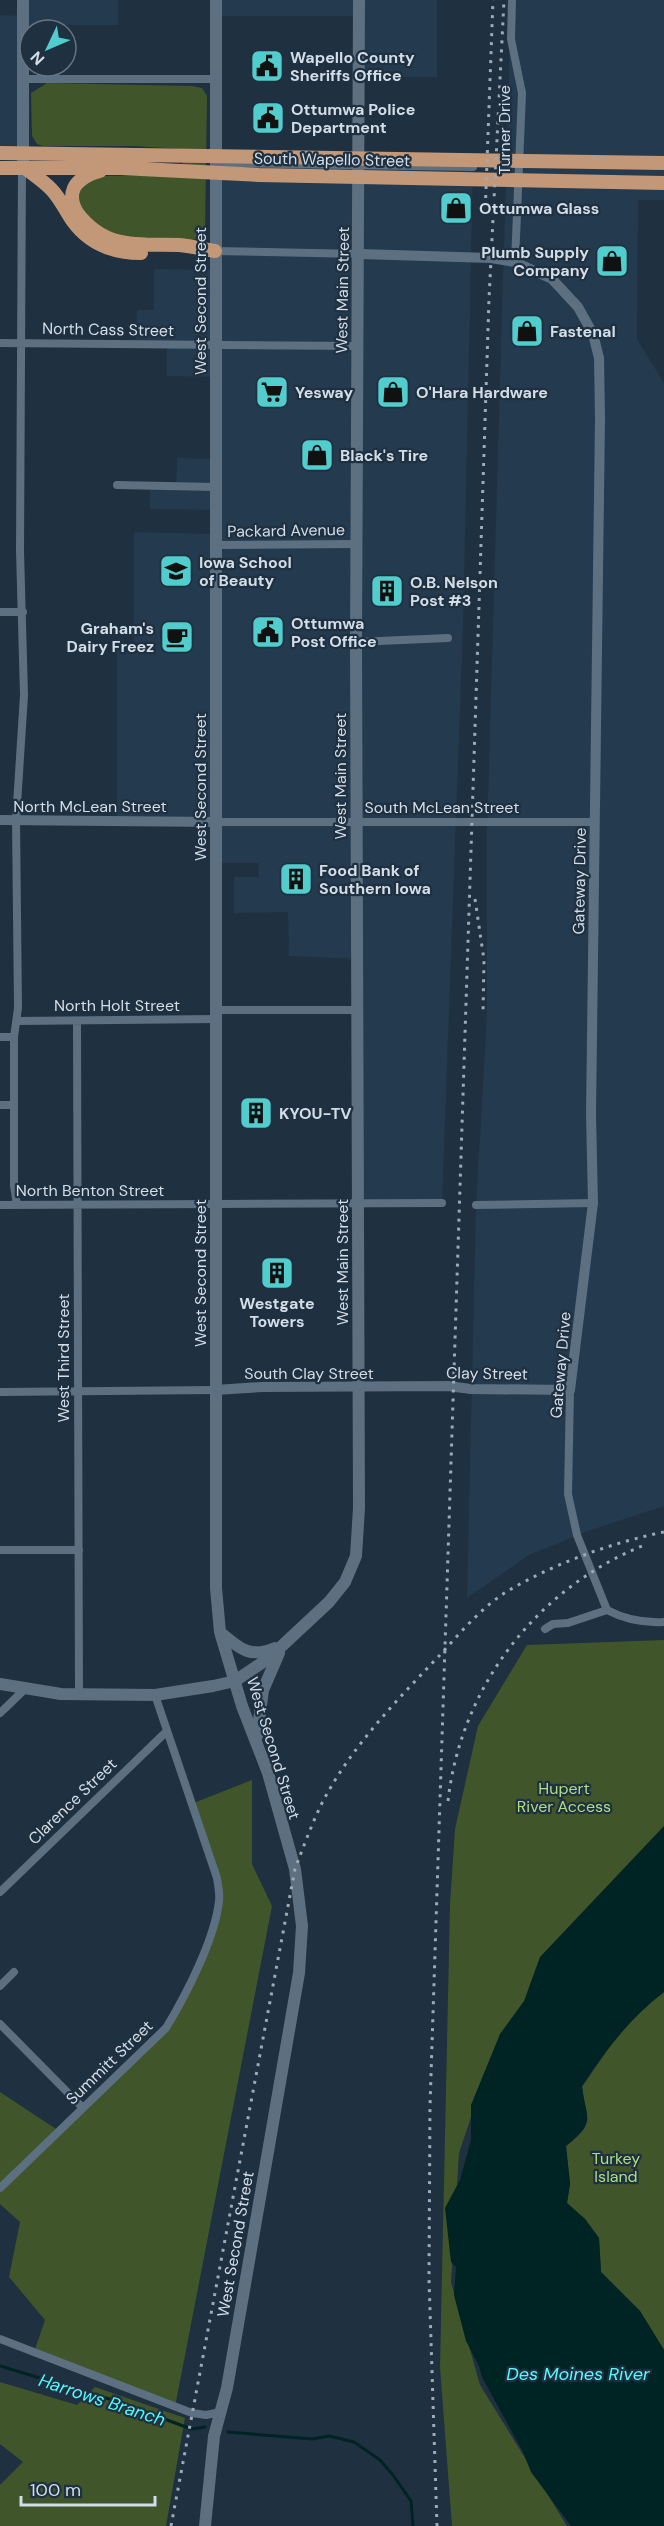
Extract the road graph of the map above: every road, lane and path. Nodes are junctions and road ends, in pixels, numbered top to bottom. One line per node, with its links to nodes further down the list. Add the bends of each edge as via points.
1 (24, 0): 5 (main road)
2 (216, 0): 6 (main road, West Second Street)
3 (359, 0): 11 (main road, West Main Street)
4 (512, 0): 19 (street, Turner Drive, via 511,39 522,93)
5 (24, 79): 6 (street); 7 (main road)
6 (216, 79): 9 (main road, West Second Street)
7 (24, 152): 8 (highway, South Wapello Street); 10 (highway, South Wapello Street); 14 (main road)
8 (0, 153)
9 (218, 164): 11 (street, South Wapello Street); 17 (main road, West Second Street)
10 (664, 164)
11 (360, 166): 12 (street, South Wapello Street); 18 (main road, West Main Street)
12 (473, 167)
13 (0, 168): 14 (highway, South Wapello Street)
14 (24, 168): 15 (highway, South Wapello Street); 17 (highway, via 51,189 82,232 102,246 123,253); 21 (street)
15 (122, 168): 16 (highway, South Wapello Street); 17 (highway, via 96,171 74,188 75,210 86,224 115,242 182,245)
16 (664, 183)
17 (215, 251): 18 (street); 22 (main road, West Second Street)
18 (360, 254): 19 (street, Gateway Drive, via 484,257); 23 (main road, West Main Street)
19 (515, 262): 36 (street, Gateway Drive, via 552,279 578,307 593,334 599,358)
20 (0, 343): 21 (street, North Cass Street)
21 (20, 343): 22 (street, North Cass Street); 29 (street)
22 (215, 346): 23 (street, North Cass Street); 25 (main road, West Second Street)
23 (357, 346): 26 (main road, West Main Street)
24 (117, 485): 25 (street)
25 (216, 487): 27 (main road, West Second Street)
26 (357, 544): 27 (street, Packard Avenue); 31 (main road, West Main Street)
27 (216, 546): 34 (main road, West Second Street)
28 (0, 612): 29 (street)
29 (23, 612): 33 (street, via 24,695)
30 (448, 638): 31 (street)
31 (356, 642): 35 (main road, West Main Street)
32 (0, 820): 33 (street, North McLean Street)
33 (16, 820): 34 (street, North McLean Street); 39 (street)
34 (216, 822): 35 (street, South McLean Street); 38 (main road, West Second Street)
35 (356, 822): 36 (street, South McLean Street); 37 (main road, West Main Street)
36 (595, 822): 48 (street, Gateway Drive)
37 (358, 1010): 38 (street, North Holt Street); 46 (main road, West Main Street)
38 (217, 1015): 40 (street, North Holt Street); 45 (main road, West Second Street)
39 (17, 1021): 40 (street, North Holt Street); 41 (street)
40 (77, 1021): 52 (street, West Third Street)
41 (15, 1037): 42 (street); 44 (street)
42 (0, 1038)
43 (0, 1106): 44 (street)
44 (14, 1106): 50 (street)
45 (217, 1203): 46 (street, North Benton Street); 52 (street, North Benton Street); 55 (main road, West Second Street)
46 (358, 1203): 47 (street, North Benton Street); 53 (main road, West Main Street)
47 (442, 1203)
48 (592, 1203): 51 (street); 56 (street, Gateway Drive)
49 (0, 1205): 50 (street, North Benton Street)
50 (17, 1205): 52 (street, North Benton Street)
51 (476, 1205)
52 (77, 1206): 57 (street, West Third Street)
53 (359, 1388): 54 (street, South Clay Street); 55 (street, South Clay Street); 65 (main road, West Main Street, via 356,1556 345,1582 329,1602)
54 (403, 1388): 56 (street, Clay Street)
55 (215, 1390): 57 (street); 64 (main road, West Second Street, via 215,1553)
56 (570, 1390): 61 (street, Gateway Drive, via 568,1494 577,1535)
57 (78, 1391): 58 (street); 60 (street, West Third Street)
58 (0, 1392)
59 (0, 1550): 60 (street)
60 (79, 1550): 69 (street, West Third Street)
61 (607, 1610): 62 (street, via 617,1616); 63 (street)
62 (664, 1622)
63 (545, 1629)
64 (220, 1632): 65 (main road, via 244,1651 255,1654); 66 (main road, West Second Street)
65 (284, 1644): 66 (main road, West Main Street); 73 (main road, via 263,1690)
66 (235, 1681): 70 (main road); 73 (main road, West Second Street)
67 (0, 1684): 68 (main road)
68 (25, 1689): 69 (main road); 71 (street)
69 (79, 1694): 70 (main road)
70 (155, 1695): 72 (street, Summitt Street)
71 (0, 1713)
72 (166, 1732): 74 (street, Clarence Street); 78 (street, Summitt Street, via 217,1878 219,1901 190,1983 166,2028)
73 (256, 1741): 81 (main road, West Second Street, via 295,1869 301,1938 299,1973)
74 (0, 1892)
75 (14, 1971): 76 (street)
76 (0, 1986)
77 (0, 2024): 78 (street)
78 (83, 2108): 79 (street, Summitt Street)
79 (0, 2188)
80 (0, 2339): 81 (street, via 192,2413)
81 (221, 2412): 82 (main road, West Second Street, via 214,2436)
82 (205, 2526)

